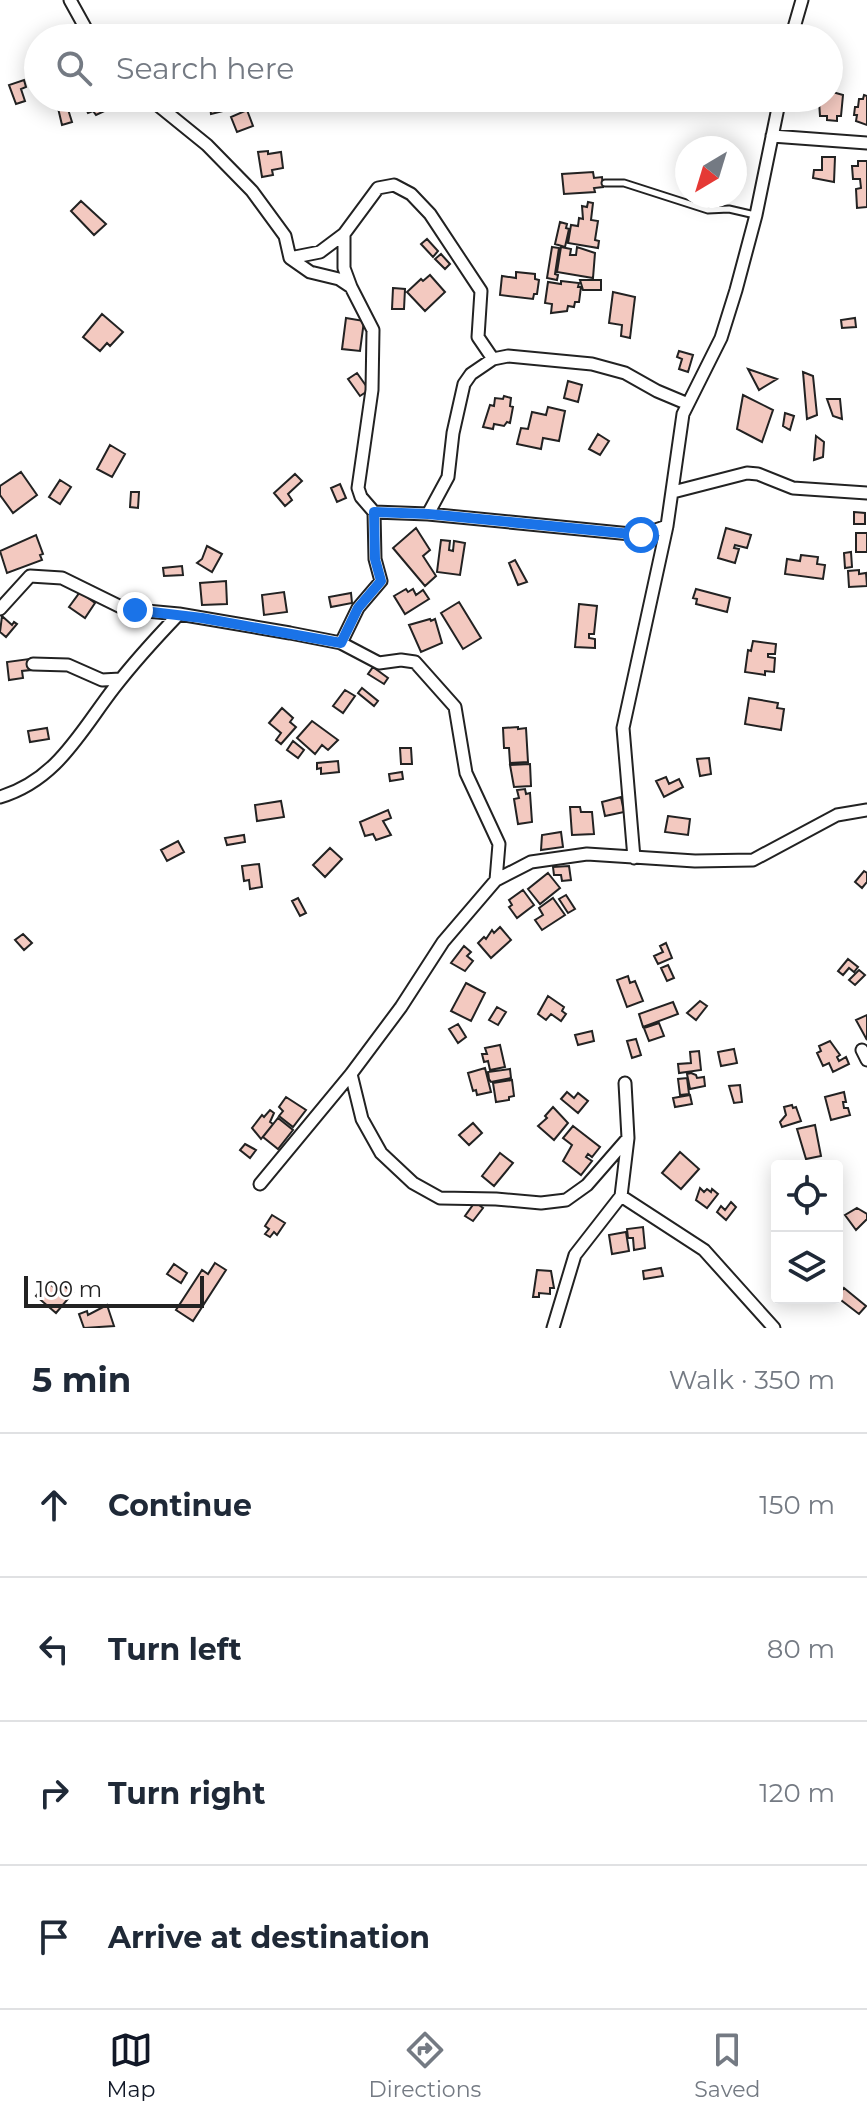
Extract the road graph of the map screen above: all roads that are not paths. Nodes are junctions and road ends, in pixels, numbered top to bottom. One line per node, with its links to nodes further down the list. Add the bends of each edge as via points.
1 (70, 0): 3 (street)
2 (802, 0): 4 (street)
3 (83, 24)
4 (795, 24)
5 (166, 112): 12 (street, via 252,191 285,236)
6 (777, 112): 7 (street)
7 (772, 136): 8 (street); 10 (street)
8 (867, 143)
9 (605, 183): 10 (lane, via 624,183 708,210)
10 (756, 215): 15 (street, via 721,338)
11 (344, 234): 12 (street, via 320,252); 13 (street, via 344,268); 14 (street, via 378,188 394,185 411,194 481,291 478,337)
12 (290, 258): 13 (street, via 310,272)
13 (351, 287): 18 (street, via 373,330 372,390 358,488)
14 (493, 359): 15 (street, via 592,364 625,373); 19 (street, via 464,384 448,477)
15 (688, 404): 16 (street)
16 (673, 492): 17 (street, via 747,473 793,488); 20 (street)
17 (867, 493)
18 (374, 512): 19 (street); 23 (street, via 381,581 358,608)
19 (428, 514): 20 (street, via 641,535)
20 (667, 526): 28 (street, via 623,728)
21 (0, 609): 22 (street, via 30,576 46,575 73,581 125,609)
22 (179, 614): 23 (street); 25 (street)
23 (341, 643): 29 (street, via 379,663 415,662 455,707 466,773 499,844)
24 (33, 664): 25 (street, via 63,665 102,680)
25 (121, 679): 26 (street, via 54,767)
26 (0, 797)
27 (867, 810): 28 (street, via 837,815 753,860)
28 (634, 858): 29 (street, via 606,853 558,856 531,862)
29 (496, 880): 30 (street, via 443,942)
30 (351, 1074): 32 (street, via 362,1119 385,1159 440,1198 566,1200 587,1185); 33 (street)
31 (625, 1083): 32 (street)
32 (628, 1138): 34 (street)
33 (260, 1184)
34 (621, 1196): 35 (street, via 575,1255); 36 (street, via 704,1250)
35 (553, 1328)
36 (774, 1328)

